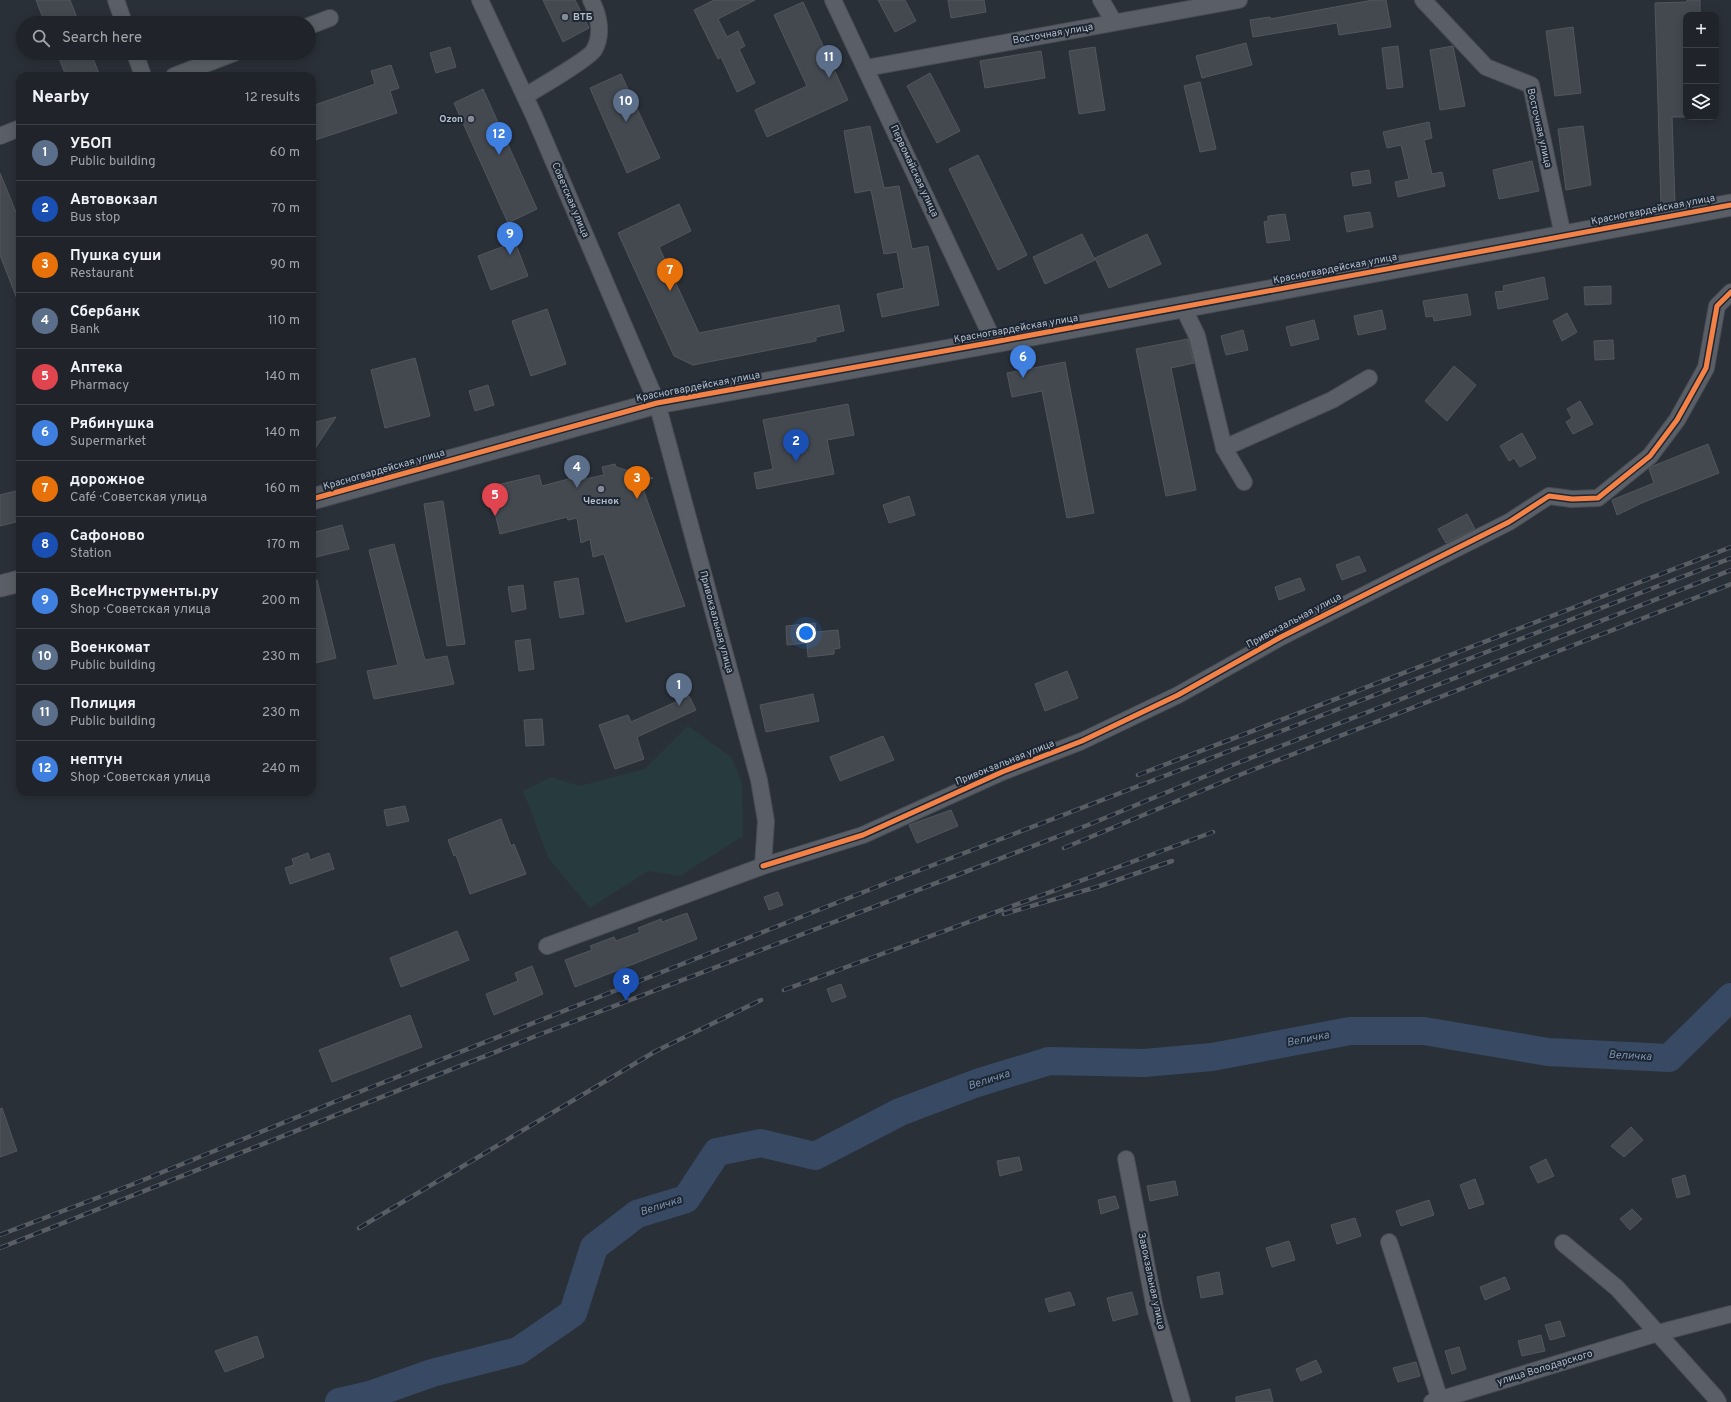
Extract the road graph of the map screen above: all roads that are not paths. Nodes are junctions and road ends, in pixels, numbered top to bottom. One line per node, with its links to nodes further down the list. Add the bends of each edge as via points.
1 (116, 0): 8 (street)
2 (480, 0): 17 (street, Советская улица)
3 (591, 0): 17 (street, via 600,28 594,52)
4 (833, 0): 14 (street, Первомайская улица)
5 (1101, 0): 10 (street)
6 (1239, 0): 10 (street, Восточная улица)
7 (1423, 0): 21 (street, Восточная улица, via 1486,67 1531,85)
8 (122, 16)
9 (330, 18): 11 (street)
10 (1114, 22): 14 (street, Восточная улица)
11 (316, 23)
12 (137, 60): 15 (street)
13 (216, 60): 16 (street)
14 (866, 68): 24 (street, Первомайская улица)
15 (141, 72)
16 (184, 72)
17 (525, 96): 26 (street, Советская улица)
18 (16, 130): 19 (street)
19 (0, 136)
20 (1731, 205): 21 (street, Красногвардейская улица)
21 (1563, 236): 23 (street, Красногвардейская улица)
22 (1731, 292): 32 (street, Привокзальная улица, via 1717,306 1706,368 1677,420 1650,456 1598,498 1572,499 1549,496 1509,522 1281,637 1178,695 1082,741 1002,772 863,835)
23 (1183, 307): 24 (street, Красногвардейская улица); 27 (street, via 1197,336)
24 (994, 342): 26 (street, Красногвардейская улица)
25 (1369, 378): 27 (street, via 1332,400)
26 (657, 403): 29 (street, Красногвардейская улица); 32 (street, Привокзальная улица, via 759,780 766,821)
27 (1224, 448): 28 (street)
28 (1244, 482)
29 (316, 498)
30 (16, 582): 31 (street)
31 (0, 586)
32 (763, 866): 33 (street, Привокзальная улица)
33 (547, 946)
34 (1126, 1159): 40 (street, Завокзальная улица, via 1155,1309)
35 (1389, 1242): 39 (street)
36 (1563, 1243): 38 (street, via 1617,1288)
37 (1731, 1314): 38 (street, улица Володарского)
38 (1658, 1333): 39 (street, улица Володарского); 41 (street)
39 (1436, 1401)
40 (1182, 1402)
41 (1718, 1402)

